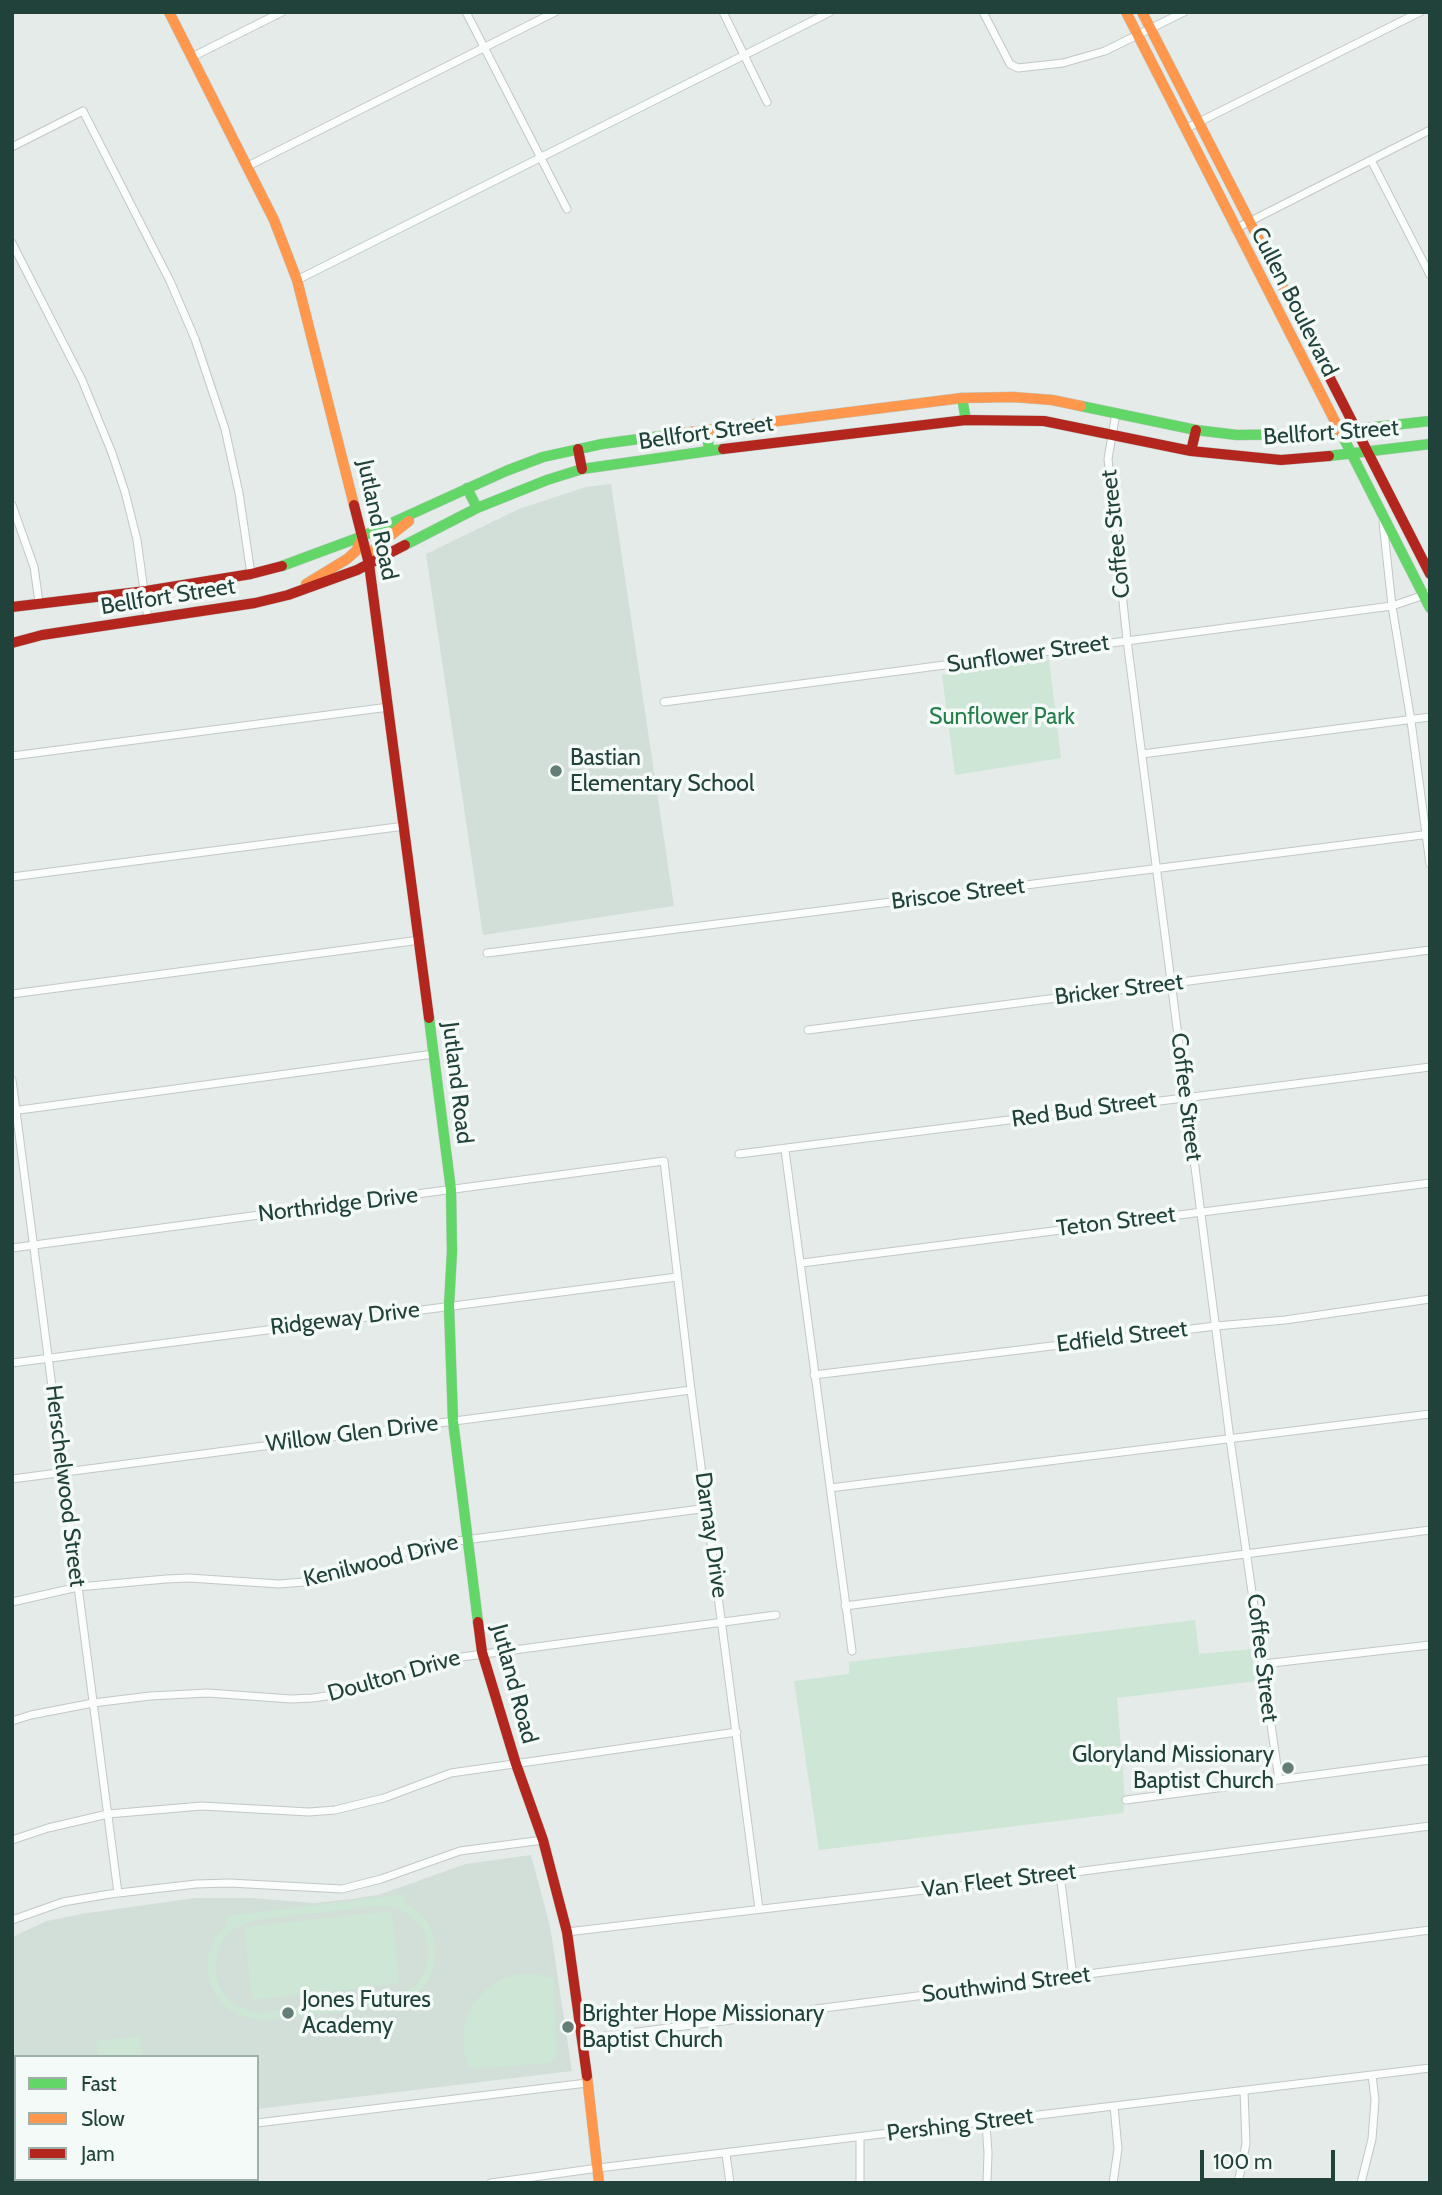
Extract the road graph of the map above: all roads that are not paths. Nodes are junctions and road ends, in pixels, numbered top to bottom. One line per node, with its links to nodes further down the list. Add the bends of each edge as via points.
1 (169, 12): 16 (main road, Jutland Road)
2 (282, 12): 16 (street)
3 (466, 12): 14 (street)
4 (555, 12): 14 (street)
5 (723, 12): 15 (street)
6 (830, 12): 15 (street)
7 (984, 12): 13 (street, via 1010,64 1018,68 1063,63)
8 (1126, 12): 13 (main road, Cullen Boulevard)
9 (1142, 12): 12 (main road, Cullen Boulevard)
10 (1184, 12): 12 (street)
11 (1420, 12): 18 (street)
12 (1151, 29): 13 (street); 18 (main road, Cullen Boulevard)
13 (1138, 36): 19 (main road, Cullen Boulevard)
14 (484, 48): 22 (street); 24 (street)
15 (744, 55): 17 (street); 22 (street)
16 (192, 57): 24 (main road, Jutland Road)
17 (767, 102)
18 (1198, 123): 19 (street); 26 (main road, Cullen Boulevard)
19 (1185, 129): 27 (main road, Cullen Boulevard)
20 (1430, 130): 23 (street)
21 (12, 147): 56 (street, via 83,111 195,339 225,429)
22 (540, 157): 25 (street); 30 (street)
23 (1371, 160): 26 (street); 29 (street)
24 (248, 166): 30 (main road, Jutland Road)
25 (567, 209)
26 (1248, 222): 27 (street); 37 (main road, Cullen Boulevard)
27 (1235, 229): 39 (main road, Cullen Boulevard)
28 (12, 243): 58 (street, via 82,380 112,453)
29 (1430, 275)
30 (297, 280): 54 (main road, Jutland Road)
31 (962, 398): 32 (main road, Bellfort Street, via 1052,400); 33 (main road, Bellfort Street); 34 (main road)
32 (1116, 413): 36 (main road, Bellfort Street); 41 (street, Coffee Street)
33 (833, 414): 38 (main road, Bellfort Street); 40 (main road)
34 (966, 419): 40 (main road, Bellfort Street); 41 (main road, Bellfort Street, via 1044,421)
35 (1430, 421): 37 (main road, Bellfort Street)
36 (1196, 429): 39 (main road, Bellfort Street, via 1269,436); 45 (main road)
37 (1356, 429): 39 (main road, Bellfort Street); 46 (main road, Cullen Boulevard)
38 (707, 430): 43 (main road, Bellfort Street); 44 (main road)
39 (1340, 431): 47 (main road, Cullen Boulevard)
40 (837, 434): 44 (main road, Bellfort Street)
41 (1111, 435): 45 (main road, Bellfort Street); 66 (street, Coffee Street, via 1110,494)
42 (1430, 444): 46 (main road, Bellfort Street)
43 (578, 449): 48 (main road); 49 (main road, Bellfort Street, via 543,457)
44 (709, 451): 48 (main road, Bellfort Street)
45 (1191, 451): 47 (main road, Bellfort Street, via 1281,460)
46 (1368, 453): 47 (main road, Bellfort Street); 57 (main road, Cullen Boulevard)
47 (1350, 455): 53 (main road, Cullen Boulevard)
48 (582, 469): 51 (main road, Bellfort Street)
49 (467, 488): 51 (main road); 52 (main road, Bellfort Street)
50 (12, 505): 61 (street, via 34,567)
51 (477, 508): 55 (main road, Bellfort Street)
52 (423, 510): 54 (main road, Bellfort Street); 55 (main road, via 376,547)
53 (1383, 518): 60 (main road, Cullen Boulevard); 62 (street)
54 (363, 536): 55 (main road, Jutland Road); 56 (main road, Bellfort Street); 59 (main road, via 347,559)
55 (369, 564): 59 (main road, Bellfort Street); 69 (main road, Jutland Road)
56 (251, 573): 58 (main road, Bellfort Street)
57 (1430, 573)
58 (146, 591): 61 (main road, Bellfort Street); 65 (street)
59 (288, 595): 65 (main road, Bellfort Street)
60 (1427, 595): 62 (street, Sunflower Street); 64 (main road, Cullen Boulevard)
61 (39, 602): 63 (main road, Bellfort Street)
62 (1392, 606): 66 (street, Sunflower Street); 71 (street)
63 (12, 607)
64 (1430, 608)
65 (149, 620): 67 (main road, Bellfort Street)
66 (1127, 640): 68 (street, Sunflower Street); 72 (street, Coffee Street)
67 (12, 643)
68 (664, 702)
69 (389, 707): 73 (street); 74 (main road, Jutland Road)
70 (1430, 717): 71 (street)
71 (1411, 721): 72 (street); 75 (street)
72 (1142, 754): 77 (street, Coffee Street)
73 (12, 756)
74 (405, 826): 78 (street); 79 (main road, Jutland Road)
75 (1428, 834): 76 (street); 77 (street, Briscoe Street)
76 (1430, 864)
77 (1158, 870): 81 (street, Briscoe Street); 82 (street, Coffee Street)
78 (12, 877)
79 (420, 940): 83 (street); 85 (main road, Jutland Road)
80 (1430, 950): 82 (street, Bricker Street)
81 (486, 953)
82 (1172, 983): 84 (street, Bricker Street); 88 (street, Coffee Street)
83 (12, 994)
84 (808, 1030)
85 (434, 1054): 89 (street); 94 (main road, Jutland Road)
86 (1430, 1067): 88 (street, Red Bud Street)
87 (12, 1080): 89 (street, Herschelwood Street)
88 (1186, 1097): 90 (street, Red Bud Street); 95 (street, Coffee Street)
89 (14, 1111): 96 (street, Herschelwood Street)
90 (785, 1150): 91 (street, Red Bud Street); 98 (street)
91 (739, 1154)
92 (664, 1161): 94 (street, Northridge Drive); 99 (street, Darnay Drive)
93 (1430, 1183): 95 (street, Teton Street)
94 (451, 1190): 96 (street, Northridge Drive); 101 (main road, Jutland Road)
95 (1201, 1212): 98 (street, Teton Street); 102 (street, Coffee Street)
96 (33, 1245): 97 (street, Northridge Drive); 103 (street, Herschelwood Street)
97 (12, 1248)
98 (802, 1263): 105 (street)
99 (677, 1277): 101 (street, Ridgeway Drive); 106 (street, Darnay Drive)
100 (1430, 1299): 102 (street, Edfield Street)
101 (449, 1306): 103 (street, Ridgeway Drive); 108 (main road, Jutland Road)
102 (1216, 1326): 105 (street, Edfield Street); 109 (street, Coffee Street)
103 (48, 1358): 104 (street, Ridgeway Drive); 110 (street, Herschelwood Street)
104 (12, 1363)
105 (814, 1375): 112 (street)
106 (691, 1390): 108 (street, Willow Glen Drive); 113 (street, Darnay Drive)
107 (1430, 1414): 109 (street)
108 (453, 1421): 110 (street, Willow Glen Drive); 115 (main road, Jutland Road)
109 (1230, 1439): 112 (street); 116 (street, Coffee Street)
110 (63, 1472): 111 (street, Willow Glen Drive); 117 (street, Herschelwood Street)
111 (12, 1479)
112 (830, 1489): 119 (street)
113 (708, 1508): 115 (street, Kenilwood Drive); 121 (street, Darnay Drive)
114 (1430, 1530): 116 (street)
115 (466, 1539): 117 (street, Kenilwood Drive, via 427,1545 304,1582 189,1578); 124 (main road, Jutland Road)
116 (1248, 1554): 119 (street); 125 (street, Coffee Street)
117 (78, 1587): 118 (street, Kenilwood Drive); 126 (street, Herschelwood Street)
118 (12, 1602)
119 (845, 1606): 123 (street)
120 (776, 1615): 121 (street, Doulton Drive)
121 (723, 1621): 124 (street, Doulton Drive); 128 (street, Darnay Drive)
122 (1430, 1645): 125 (street)
123 (852, 1651)
124 (482, 1652): 126 (street, Doulton Drive, via 439,1660 339,1694 313,1698 208,1693); 130 (main road, Jutland Road)
125 (1263, 1664): 131 (street, Coffee Street)
126 (93, 1703): 127 (street, Doulton Drive); 133 (street, Herschelwood Street)
127 (12, 1721)
128 (737, 1732): 130 (street); 139 (street, Darnay Drive)
129 (1430, 1760): 131 (street)
130 (516, 1764): 133 (street, via 451,1773 335,1810 202,1806); 136 (main road, Jutland Road)
131 (1279, 1780): 132 (street)
132 (1126, 1800)
133 (108, 1814): 135 (street); 138 (street, Herschelwood Street)
134 (1430, 1826): 137 (street, Van Fleet Street)
135 (12, 1840)
136 (543, 1840): 138 (street, via 460,1851 342,1889 229,1883); 142 (main road, Jutland Road)
137 (1060, 1874): 139 (street, Van Fleet Street); 143 (street)
138 (118, 1893): 140 (street, via 63,1902)
139 (759, 1909): 142 (street, Van Fleet Street)
140 (12, 1920)
141 (1430, 1930): 143 (street, Southwind Street)
142 (567, 1932): 144 (main road, Jutland Road)
143 (1073, 1976): 144 (street, Southwind Street)
144 (583, 2039): 147 (main road, Jutland Road)
145 (1430, 2068): 146 (street, Pershing Street)
146 (1372, 2075): 148 (street, Pershing Street); 162 (street, via 1375,2116)
147 (587, 2083): 150 (street); 154 (main road, Jutland Road)
148 (1244, 2091): 149 (street, Pershing Street); 161 (street, via 1246,2144)
149 (1114, 2106): 151 (street, Pershing Street); 160 (street, via 1118,2149)
150 (259, 2123)
151 (986, 2123): 152 (street, Pershing Street); 159 (street)
152 (860, 2137): 153 (street, Pershing Street); 158 (street)
153 (726, 2154): 154 (street, Pershing Street); 157 (street)
154 (598, 2168): 155 (street, Pershing Street); 156 (main road, Jutland Road)
155 (491, 2183)
156 (598, 2183)
157 (730, 2183)
158 (860, 2183)
159 (987, 2183)
160 (1113, 2183)
161 (1238, 2183)
162 (1361, 2183)

